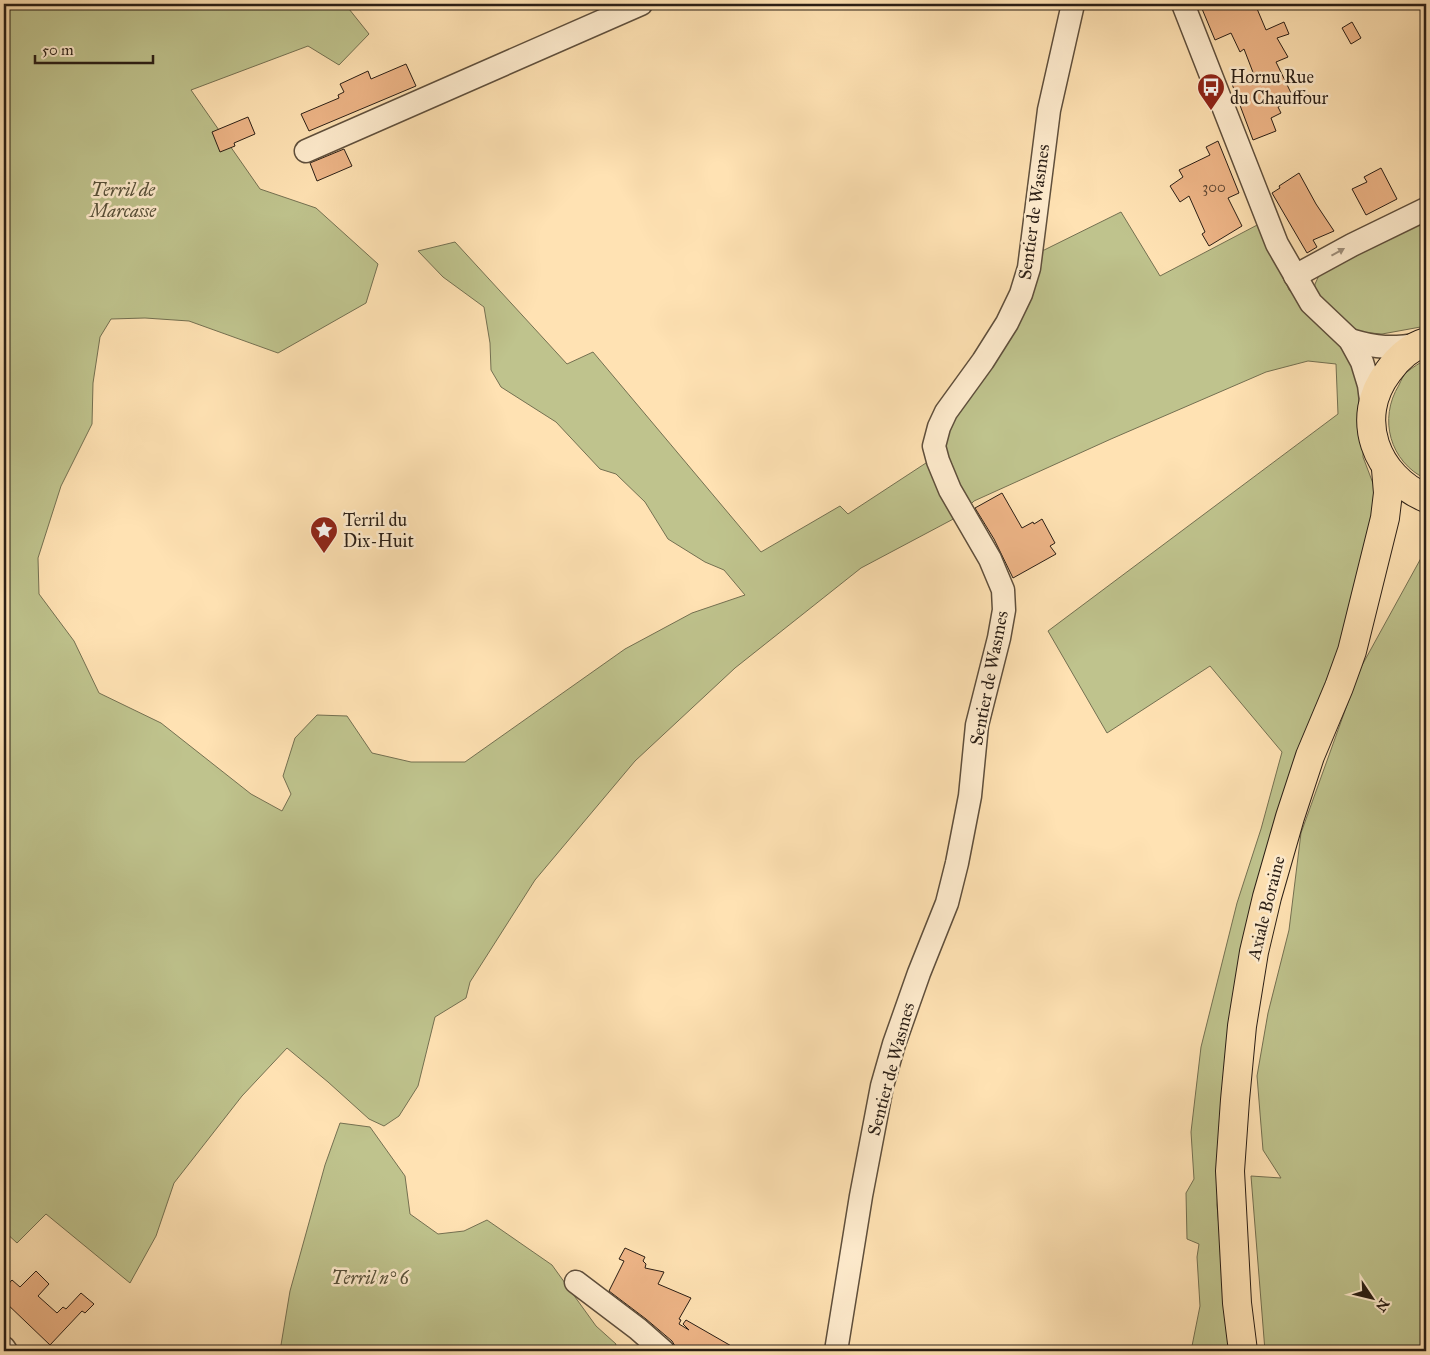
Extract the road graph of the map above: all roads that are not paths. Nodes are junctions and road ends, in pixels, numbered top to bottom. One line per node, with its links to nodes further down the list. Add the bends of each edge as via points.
1 (641, 4): 4 (street)
2 (1073, 4): 18 (street, Sentier de Wasmes, via 1049,110 1029,268 1021,294 993,346 946,412 934,446 950,490 990,559 1003,590 1004,610 978,725 970,796 947,903 919,973 882,1086)
3 (1183, 4): 6 (street, via 1277,244)
4 (306, 151)
5 (1426, 209): 6 (street, one-way to 5)
6 (1295, 276): 7 (street, via 1311,303)
7 (1350, 340): 8 (street, via 1373,347 1396,348); 9 (street, via 1362,362)
8 (1423, 343): 9 (main road, via 1397,360 1380,382)
9 (1372, 409): 10 (main road, via 1375,443)
10 (1386, 469): 11 (main road, via 1414,493); 13 (main road, via 1388,494)
11 (1426, 498)
12 (1426, 502): 13 (main road, Axiale Boraine, via 1410,510)
13 (1379, 543): 19 (main road, Axiale Boraine, via 1352,651 1304,773 1254,952 1242,1026 1230,1171 1235,1284)
14 (576, 1282): 17 (street)
15 (4, 1348): 16 (street)
16 (6, 1351)
17 (663, 1351)
18 (836, 1351)
19 (1243, 1351)

